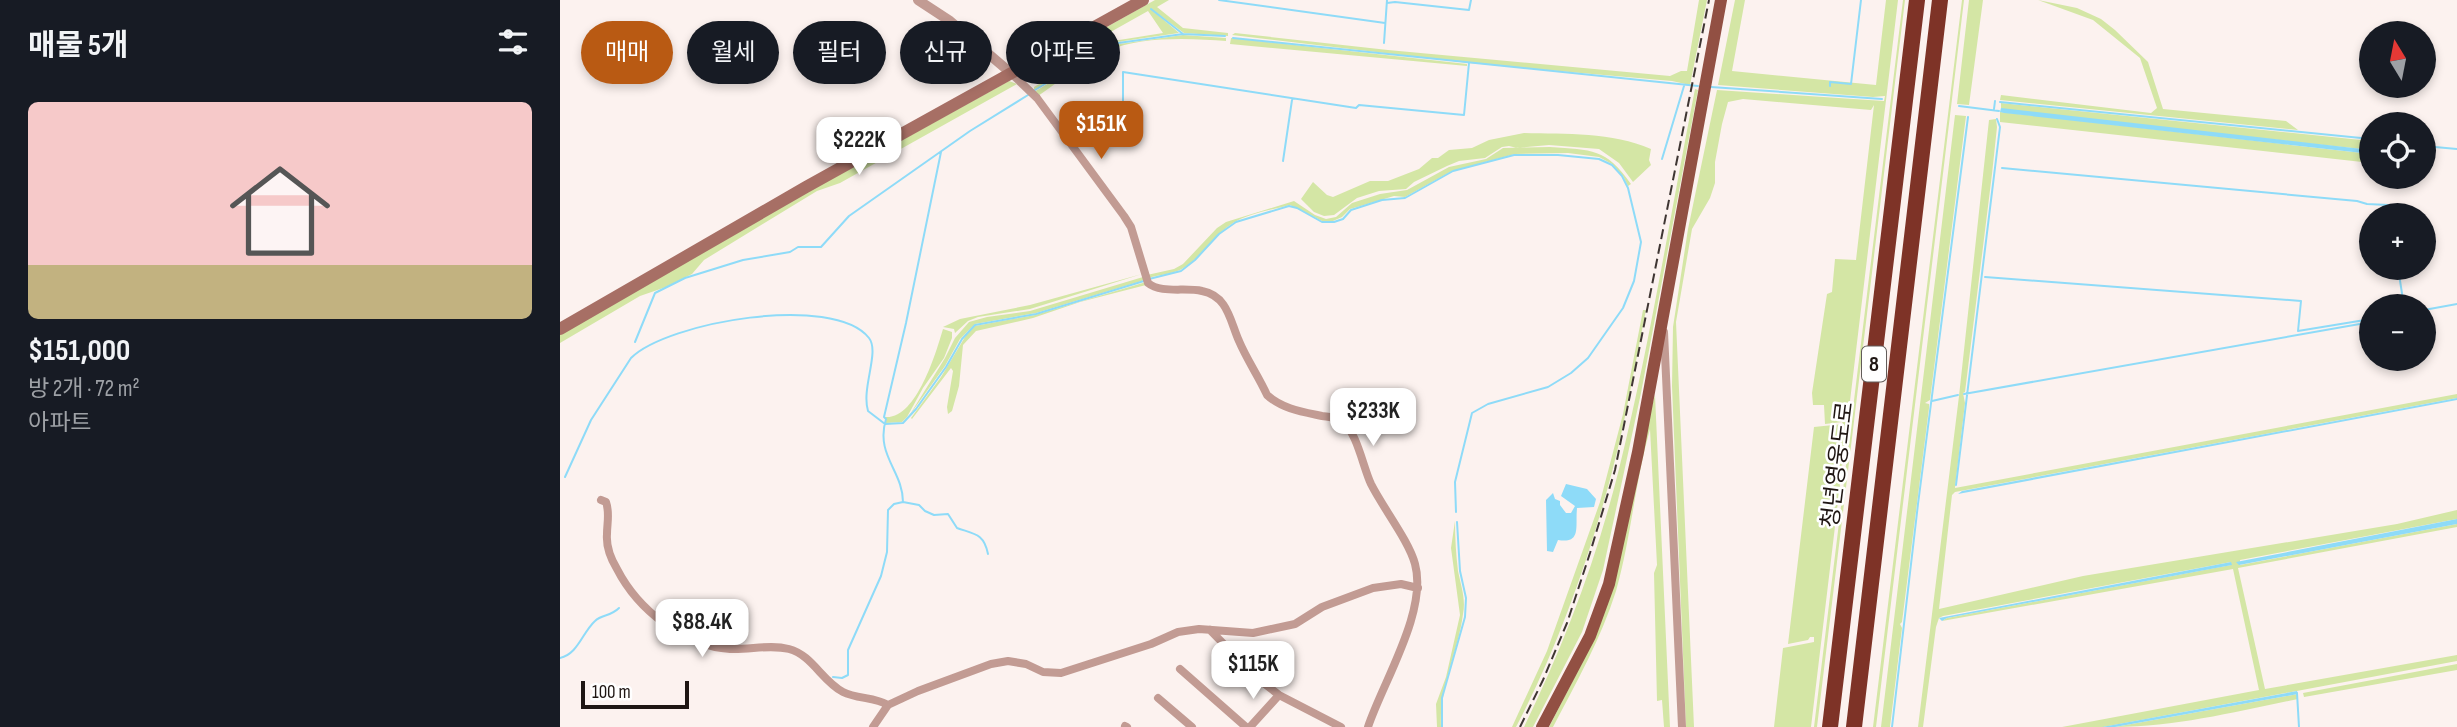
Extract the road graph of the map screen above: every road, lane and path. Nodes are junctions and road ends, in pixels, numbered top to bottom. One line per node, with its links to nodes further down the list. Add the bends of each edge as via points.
1 (918, 0): 7 (street)
2 (1721, 0): 10 (main road)
3 (1917, 0): 26 (highway, 청년영웅도로 / 8)
4 (1940, 0): 27 (highway, 청년영웅도로 / 8)
5 (1136, 2): 6 (main road)
6 (1103, 21)
7 (1006, 69)
8 (1006, 77): 11 (main road)
9 (1022, 84): 13 (street, via 1131,227 1146,279 1156,288 1213,294 1233,321 1238,341 1267,395 1287,407 1344,422 1370,482 1410,551)
10 (1663, 312): 24 (main road, via 1639,452 1608,584 1590,636); 25 (street)
11 (560, 329)
12 (601, 500): 18 (street, via 609,509 606,538 617,570 640,600 673,629 705,645 727,649 791,649 843,692)
13 (1418, 588): 14 (street, via 1401,584 1373,588 1275,629 1253,633); 23 (street, via 1408,627)
14 (1210, 630): 16 (street); 18 (street, via 1178,632 1061,673 1008,661 992,664)
15 (1181, 669): 21 (street)
16 (1279, 695): 21 (street); 22 (street)
17 (1158, 698): 20 (street)
18 (888, 705): 19 (street)
19 (873, 727)
20 (1192, 727)
21 (1248, 727)
22 (1341, 727)
23 (1368, 727)
24 (1542, 727)
25 (1682, 727)
26 (1830, 727)
27 (1854, 727)

